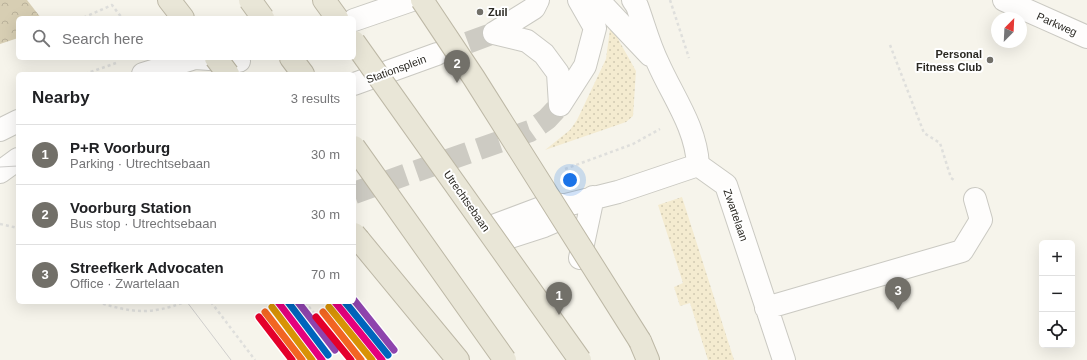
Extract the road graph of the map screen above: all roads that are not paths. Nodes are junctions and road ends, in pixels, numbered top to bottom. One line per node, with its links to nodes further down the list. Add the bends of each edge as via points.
1 (169, 0): 11 (highway)
2 (250, 0): 12 (highway, bridge)
3 (324, 0): 13 (highway)
4 (412, 0): 14 (street)
5 (422, 0): 44 (highway, bridge, via 640,341)
6 (538, 0): 7 (street, via 534,8 494,33 527,41 544,54 558,73 560,105 585,66 595,28)
7 (579, 0)
8 (598, 0): 22 (street)
9 (633, 0): 22 (street)
10 (1004, 0): 15 (street, Parkweg)
11 (181, 16)
12 (262, 16)
13 (336, 16)
14 (356, 19)
15 (1087, 37)
16 (356, 45): 43 (highway, Utrechtsebaan, bridge)
17 (437, 54): 27 (street, Stationsplein)
18 (188, 60): 24 (street)
19 (209, 60): 23 (street)
20 (223, 60): 23 (highway, bridge)
21 (292, 60): 26 (highway)
22 (658, 63): 32 (street, via 683,111 697,149)
23 (238, 64): 25 (street)
24 (149, 72)
25 (216, 72)
26 (302, 72)
27 (356, 83)
28 (16, 122): 29 (street)
29 (0, 130)
30 (356, 150): 42 (highway, bridge)
31 (16, 161): 33 (street)
32 (698, 165): 35 (street, via 618,192); 40 (street, Zwartelaan, via 726,185)
33 (0, 173): 34 (street)
34 (16, 177)
35 (593, 197): 37 (street, via 566,205 549,205); 39 (street)
36 (975, 199): 40 (street, via 981,220 962,252)
37 (495, 234)
38 (356, 236): 41 (highway, bridge)
39 (580, 258)
40 (766, 308): 45 (street, Zwartelaan)
41 (458, 360)
42 (505, 360)
43 (580, 360)
44 (648, 360)
45 (784, 360)

